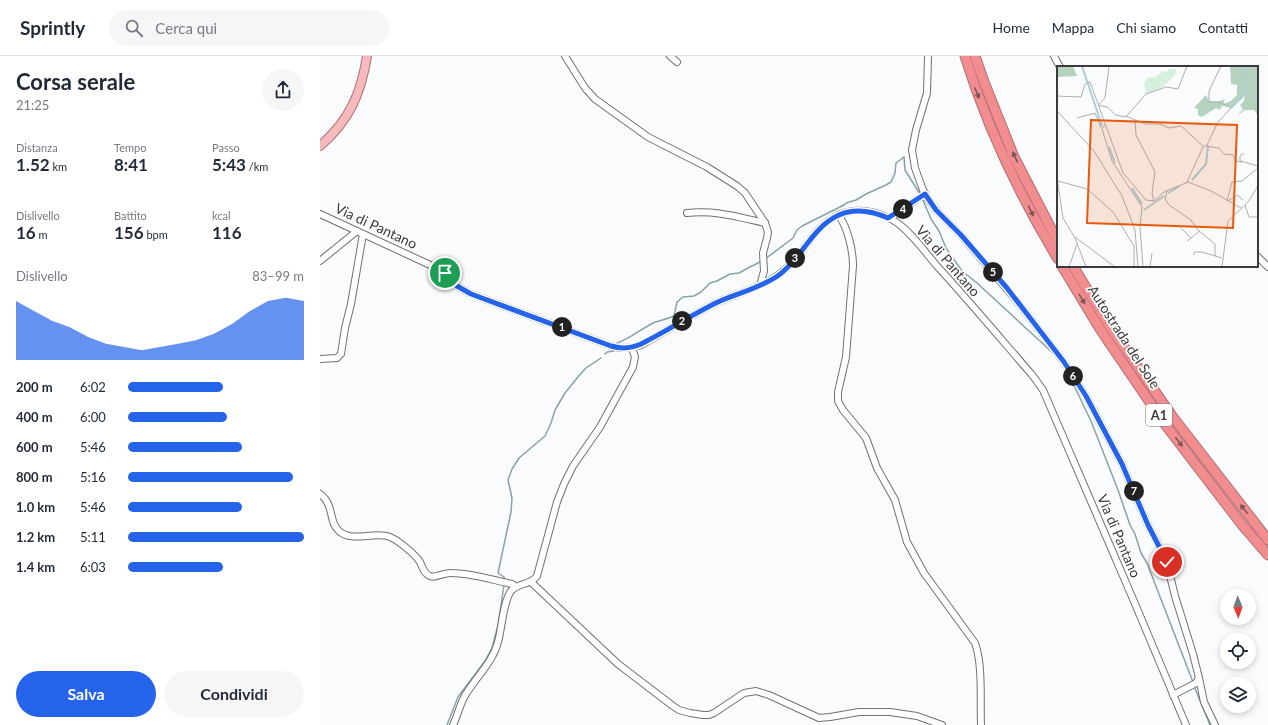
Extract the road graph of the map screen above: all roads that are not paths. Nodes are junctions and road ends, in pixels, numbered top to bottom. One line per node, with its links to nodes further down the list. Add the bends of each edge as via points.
1 (367, 56): 10 (main road, via 352,108)
2 (565, 56): 16 (street, via 592,97 651,139 706,166 740,188)
3 (670, 56): 8 (street)
4 (928, 56): 11 (street, via 926,96 912,150 916,171)
5 (965, 56): 20 (highway, one-way to 20, via 1005,160)
6 (975, 56): 19 (highway, one-way to 6, via 1014,157)
7 (1054, 56): 9 (street)
8 (677, 62)
9 (1059, 66)
10 (320, 146)
11 (925, 194): 15 (street); 34 (street, via 936,210 961,235 1016,300 1064,362 1088,401 1122,464 1148,525 1166,559)
12 (687, 213): 16 (street, via 724,213)
13 (320, 214): 17 (street, Via di Pantano)
14 (838, 215): 15 (street, Via di Pantano, via 862,211); 26 (street, Via di Pantano, via 818,230 786,269); 38 (street, via 846,228 853,256 853,269 846,357 838,401 866,438 876,465 894,499 906,540 924,573 975,643)
15 (888, 218): 35 (street, Via di Pantano, via 901,226 918,244 1043,390)
16 (765, 223): 26 (street, via 768,234 763,251 764,271)
17 (357, 231): 18 (street, Via di Pantano); 22 (street)
18 (363, 234): 27 (street, Via di Pantano, via 441,270 457,286 471,294 611,346); 28 (street, via 341,354 337,358)
19 (1057, 240)
20 (1057, 257)
21 (1258, 257): 25 (street)
22 (320, 261)
23 (1063, 267): 31 (highway, Autostrada del Sole / A1, one-way to 31, via 1100,329 1164,423)
24 (1074, 267): 30 (highway, Autostrada del Sole / A1, one-way to 24, via 1172,416 1108,324)
25 (1268, 267)
26 (760, 285): 27 (street, Via di Pantano, via 711,305)
27 (632, 348): 32 (street, via 635,357 633,367 600,427 571,470 560,494 538,574)
28 (320, 359)
29 (320, 494): 33 (street, via 328,501 334,525 340,532 351,536 385,536 394,539 417,558 429,576 446,573 465,574)
30 (1268, 540)
31 (1268, 555)
32 (531, 582): 33 (street); 37 (street, via 618,664 680,710 709,715 744,693 756,692 819,718 858,712 890,712 917,716)
33 (516, 587): 36 (street, via 507,601 495,650 466,694)
34 (1198, 678): 35 (street, via 1194,685); 40 (street, via 1203,698)
35 (1173, 695): 39 (street, Via di Pantano)
36 (453, 725)
37 (942, 725)
38 (981, 725)
39 (1186, 725)
40 (1215, 725)

